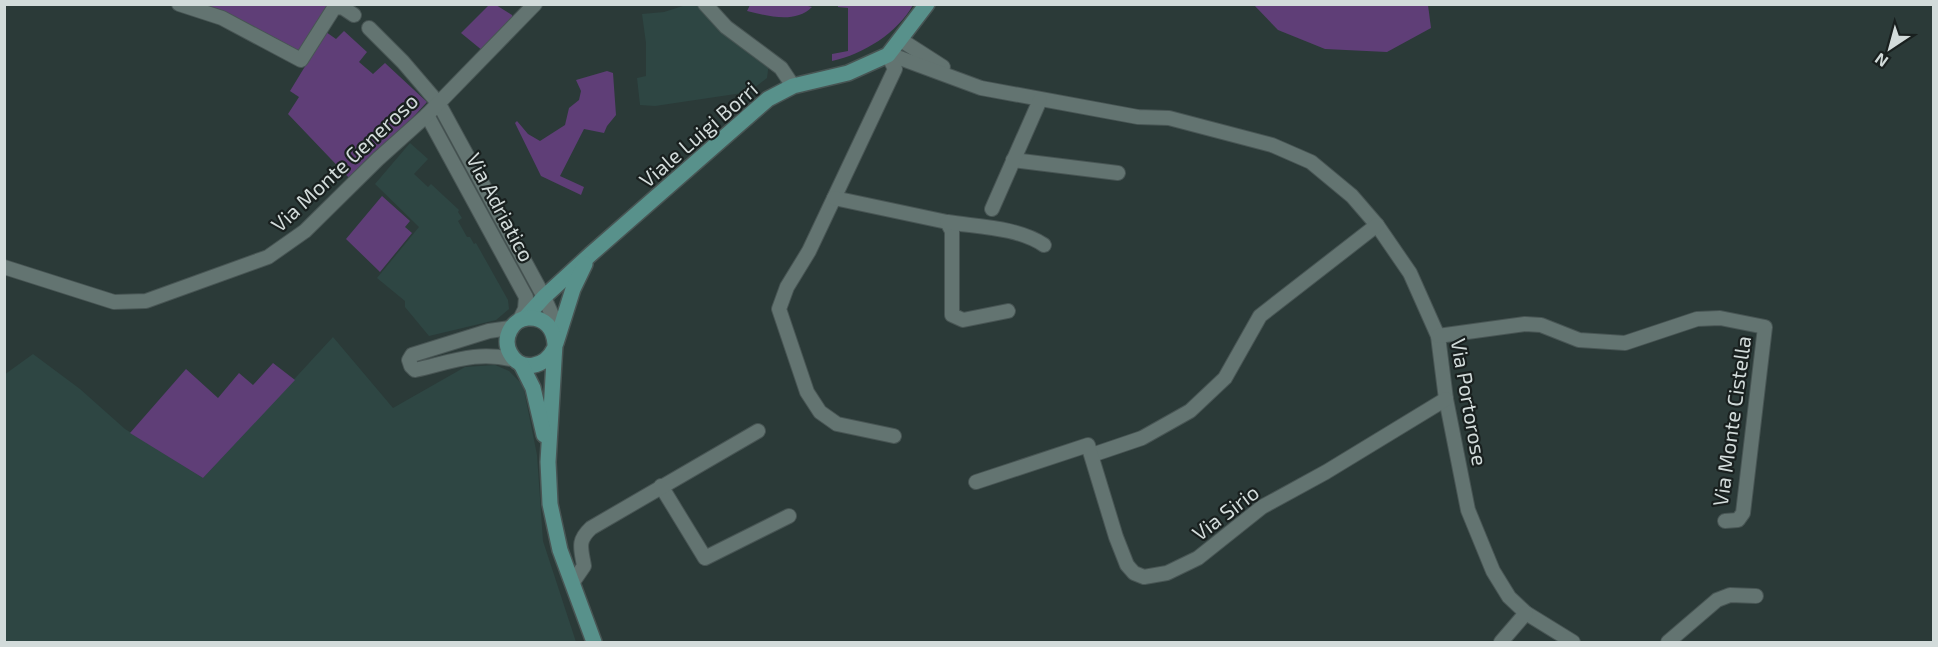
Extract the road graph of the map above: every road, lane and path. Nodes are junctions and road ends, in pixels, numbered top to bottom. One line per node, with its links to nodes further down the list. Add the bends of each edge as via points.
1 (179, 4): 5 (street, via 222,18 301,60 334,8 342,7)
2 (535, 4): 12 (street, Via Monte Generoso)
3 (705, 4): 10 (street, via 726,27 781,68)
4 (927, 4): 7 (main road, Viale Luigi Borri)
5 (354, 15)
6 (369, 28): 12 (street, Via Adriatico)
7 (901, 40): 8 (main road, Viale Luigi Borri); 9 (street, Via Portorose)
8 (888, 55): 9 (street, Via Portorose); 10 (main road, Viale Luigi Borri, via 848,73); 16 (street, via 895,69)
9 (962, 80): 11 (street, Via Portorose, via 981,88)
10 (793, 86): 21 (main road, Viale Luigi Borri, via 768,99)
11 (1040, 100): 14 (street); 19 (street, Via Portorose, via 1138,117 1169,118 1272,145 1311,162 1352,196)
12 (439, 104): 13 (street, Via Monte Generoso); 23 (street, Via Adriatico)
13 (427, 115): 22 (street, Via Monte Generoso, via 305,231 268,257 245,266 146,301 114,302); 25 (street, Via Adriatico, via 526,297)
14 (1013, 160): 15 (street); 17 (street)
15 (1118, 172)
16 (834, 198): 18 (street); 31 (street, via 779,309 807,392 820,412 837,424)
17 (992, 209)
18 (947, 222): 20 (street, via 1016,233); 24 (street, via 952,231 952,315 963,320)
19 (1377, 225): 26 (street, Via Portorose, via 1410,273); 32 (street, via 1260,316 1225,378 1190,411 1142,438)
20 (1044, 245)
21 (591, 254): 23 (main road, Viale Luigi Borri); 27 (main road, Viale Luigi Borri, via 573,288)
22 (4, 267)
23 (544, 297): 25 (main road, Viale Luigi Borri); 27 (street, Via Adriatico, via 552,315)
24 (1008, 311)
25 (518, 322): 27 (main road, via 536,318 545,322); 28 (main road, via 507,346); 28 (street, via 412,355 409,360 415,370 468,356 494,355)
26 (1438, 336): 29 (street, Via Portorose); 37 (street, Via Monte Cistella, via 1525,324 1579,340 1625,343 1697,319 1720,318 1765,327 1743,513 1738,520)
27 (554, 341): 28 (main road, via 545,362); 33 (main road, Viale Luigi Borri)
28 (518, 362): 33 (main road, Viale Luigi Borri, via 533,388)
29 (1446, 399): 32 (street, Via Sirio, via 1262,507 1198,558 1167,573 1144,577 1126,565); 40 (street, Via Portorose, via 1468,510 1493,571 1509,597)
30 (758, 430): 35 (street)
31 (894, 436)
32 (1092, 455): 34 (street, via 1088,445)
33 (548, 462): 38 (main road, Viale Luigi Borri, via 553,526)
34 (976, 482)
35 (661, 486): 36 (street, via 705,558); 38 (street, via 582,536 584,566)
36 (789, 516)
37 (1725, 521)
38 (573, 582): 41 (main road, Viale Luigi Borri)
39 (1756, 596): 44 (street, via 1730,595 1717,600)
40 (1526, 613): 42 (street); 43 (street, Via Portorose)
41 (594, 642)
42 (1500, 642)
43 (1573, 642)
44 (1668, 642)

